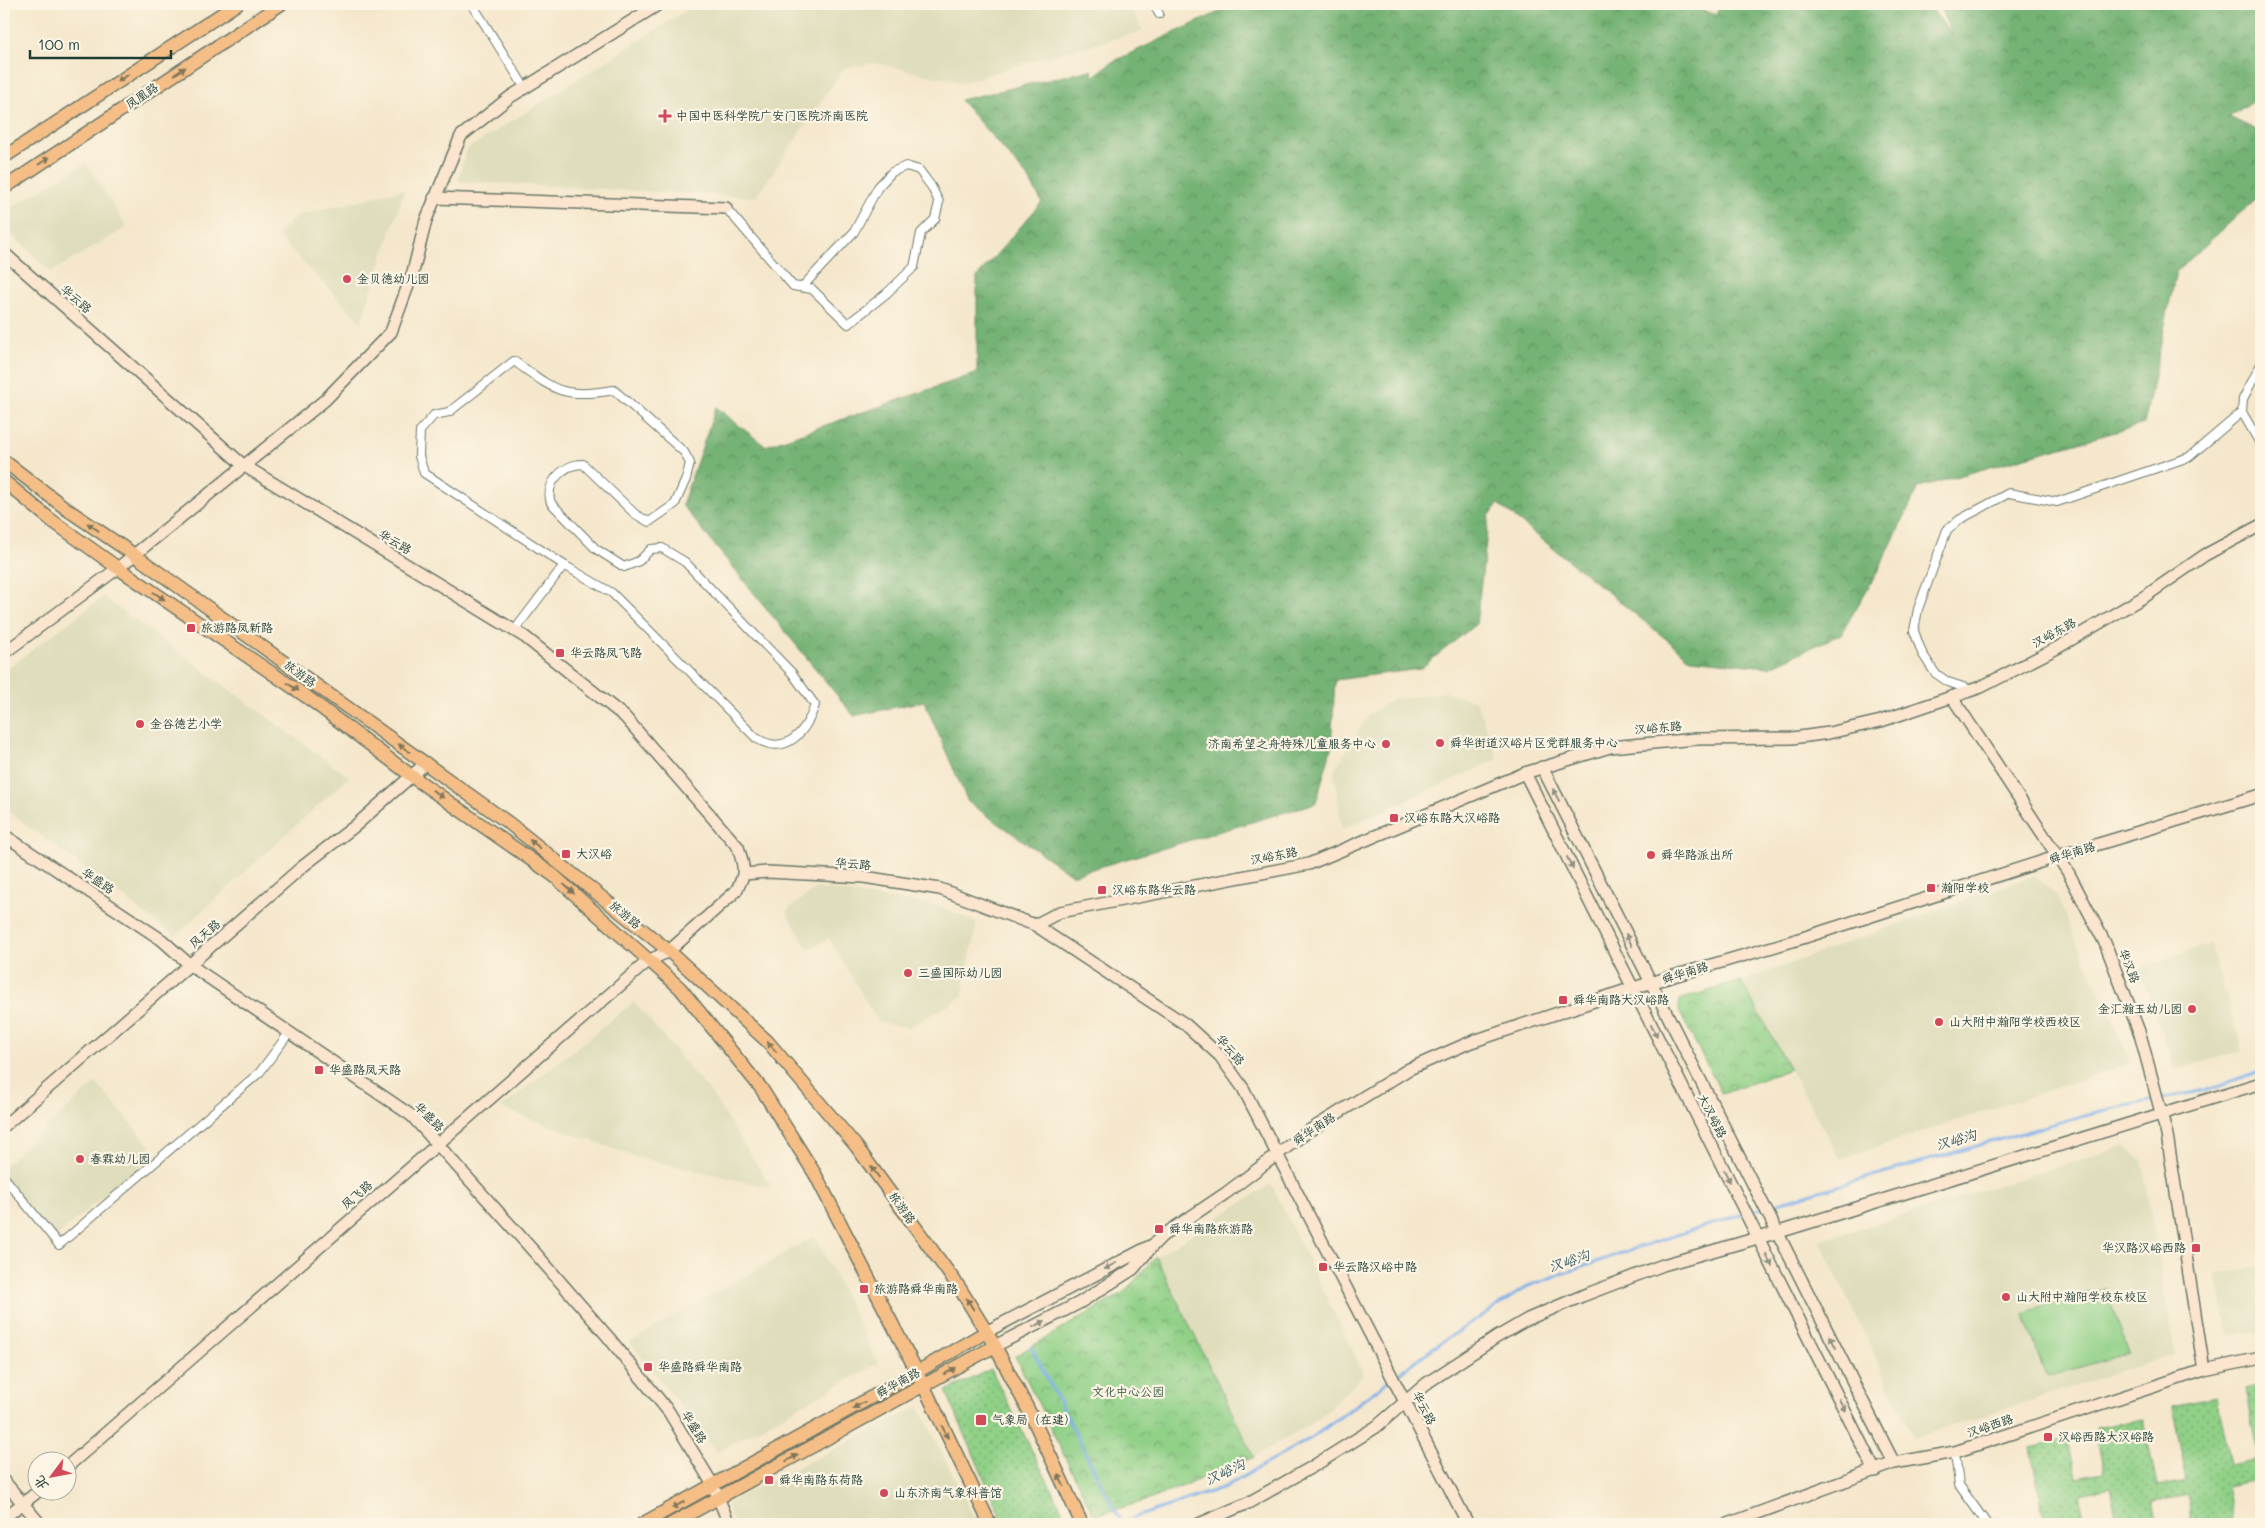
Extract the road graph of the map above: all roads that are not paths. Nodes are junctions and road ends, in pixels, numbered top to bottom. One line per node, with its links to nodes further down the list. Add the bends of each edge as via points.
1 (237, 4): 8 (main road, 凤凰路, one-way to 8)
2 (281, 4): 9 (main road, 凤凰路, one-way to 2)
3 (472, 4): 7 (street)
4 (659, 4): 7 (street)
5 (1154, 4): 6 (street)
6 (1160, 14)
7 (525, 88): 10 (street, via 461,136)
8 (4, 157)
9 (4, 188)
10 (434, 198): 11 (street); 18 (street, via 413,272 391,332 325,400)
11 (726, 208): 13 (street, via 793,286)
12 (4, 254): 18 (street, 华云路)
13 (802, 287): 13 (street, via 812,289 848,324 905,278 914,267 921,233 935,219 939,202 919,170 906,166 892,172 878,187 854,232)
14 (2261, 364): 15 (street, via 2244,400)
15 (2242, 412): 16 (street); 26 (street, via 2189,457 2057,502 2009,493 1958,520 1947,530 1918,609 1914,631 1935,673 1948,682)
16 (2261, 445)
17 (4, 461): 21 (main road, 旅游路, one-way to 17)
18 (243, 466): 21 (street); 24 (street, 华云路)
19 (4, 481): 23 (main road, 旅游路)
20 (2261, 525): 26 (street, 汉峪东路, via 2205,555 2064,644)
21 (133, 554): 23 (street); 28 (main road, 旅游路, one-way to 21)
22 (564, 565): 22 (street, via 612,593 756,738 767,745 780,745 797,736 809,721 814,705 792,673 685,562 662,548 651,549 638,561 624,566 596,549 551,503 548,495 550,483 573,464 583,464 635,514 649,522 675,504 690,463 684,452 614,390 578,394 560,391 514,361 449,412 434,415 420,431 419,456 424,474); 24 (street)
23 (118, 568): 25 (street); 31 (main road, 旅游路, one-way to 31, via 308,698)
24 (514, 631): 35 (street, 华云路, via 624,717 738,847)
25 (4, 652)
26 (1972, 690): 27 (street, 汉峪东路)
27 (1952, 698): 29 (street, 汉峪东路, via 1829,734 1646,742 1610,747); 34 (street, 华汉路)
28 (426, 763): 31 (street, 风天路); 37 (main road, 旅游路, one-way to 28, via 510,824)
29 (1542, 767): 30 (street, 汉峪东路); 40 (street, 大汉峪路, one-way to 29)
30 (1525, 773): 36 (street, 汉峪东路, via 1309,864 1060,912); 41 (street, 大汉峪路, one-way to 41)
31 (413, 777): 38 (main road, 旅游路, one-way to 38, via 553,875); 39 (street, 风天路, via 302,867)
32 (2261, 796): 34 (street, 舜华南路)
33 (4, 835): 39 (street, 华盛路, via 162,940)
34 (2059, 856): 40 (street, 舜华南路); 44 (street, 华汉路, via 2105,943 2140,1034)
35 (744, 874): 36 (street, 华云路, via 767,872 864,877 940,889); 37 (street, via 736,891)
36 (1036, 926): 47 (street, 华云路, via 1185,1024 1220,1056 1244,1088)
37 (669, 951): 38 (street, 凤飞路); 52 (main road, 旅游路, one-way to 37, via 959,1287 856,1146 768,1042)
38 (648, 961): 46 (street, 凤飞路); 56 (main road, 旅游路, via 680,988 762,1088 814,1174)
39 (190, 965): 42 (street, 华盛路); 45 (street, 风天路)
40 (1651, 983): 41 (street, 舜华南路); 49 (street, 大汉峪路)
41 (1632, 988): 47 (street, 舜华南路, via 1471,1042 1409,1069); 50 (street, 大汉峪路, one-way to 50)
42 (289, 1033): 46 (street, 华盛路, via 412,1116); 48 (street, via 260,1072 59,1245)
43 (2261, 1083): 44 (street)
44 (2160, 1104): 49 (street); 55 (street, 华汉路)
45 (4, 1126)
46 (436, 1144): 60 (street, 凤飞路); 64 (street, 华盛路, via 609,1338 669,1412)
47 (1276, 1154): 51 (street, 舜华南路); 58 (street, 华云路)
48 (4, 1177)
49 (1779, 1232): 50 (street); 61 (street, 大汉峪路, one-way to 49)
50 (1758, 1238): 58 (street, via 1663,1265 1528,1319 1465,1357); 62 (street, 大汉峪路, one-way to 62)
51 (1154, 1244): 52 (street, 舜华南路, one-way to 52); 53 (street, 舜华南路, one-way to 51, via 1080,1304 1133,1269)
52 (986, 1332): 53 (main road, 旅游路); 56 (main road, 舜华南路)
53 (995, 1346): 57 (main road, 舜华南路, one-way to 53); 74 (main road, 旅游路, one-way to 53, via 1034,1419)
54 (2261, 1358): 55 (street, 汉峪西路)
55 (2204, 1370): 59 (street, 汉峪西路)
56 (917, 1372): 57 (main road, 旅游路); 64 (main road, 舜华南路, one-way to 64)
57 (923, 1386): 65 (main road, 舜华南路, one-way to 57); 73 (main road, 旅游路, one-way to 73)
58 (1406, 1402): 75 (street, via 1376,1427 1312,1467 1248,1503); 76 (street, 华云路)
59 (1956, 1452): 61 (street, 汉峪西路); 78 (street, via 1959,1485)
60 (78, 1457)
61 (1894, 1464): 62 (street, 汉峪西路)
62 (1876, 1471): 77 (street, 汉峪西路)
63 (4, 1481): 67 (street)
64 (713, 1486): 65 (street, 华盛路); 70 (main road, 舜华南路, one-way to 70)
65 (719, 1499): 71 (main road, 舜华南路); 72 (street, 华盛路)
66 (29, 1500): 67 (street)
67 (24, 1505): 68 (street); 69 (street)
68 (4, 1518)
69 (40, 1524)
70 (642, 1524)
71 (671, 1524)
72 (729, 1524)
73 (990, 1524)
74 (1082, 1524)
75 (1199, 1524)
76 (1468, 1524)
77 (1728, 1524)
78 (1987, 1524)

